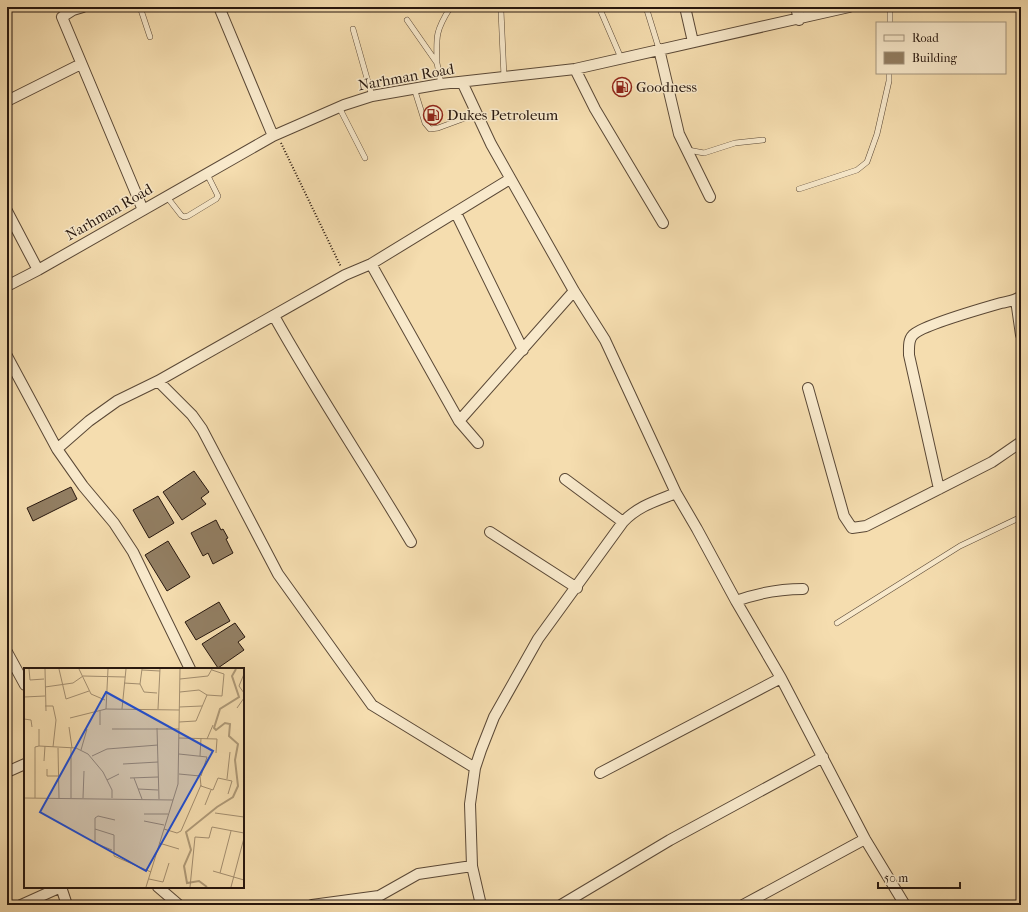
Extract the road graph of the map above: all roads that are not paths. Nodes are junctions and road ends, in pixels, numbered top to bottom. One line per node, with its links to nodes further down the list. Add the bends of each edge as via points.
1 (83, 7): 21 (street, via 62,17)
2 (140, 7): 16 (lane)
3 (219, 7): 32 (street)
4 (599, 7): 19 (lane)
5 (646, 7): 18 (lane)
6 (685, 7): 17 (street)
7 (796, 7): 13 (street)
8 (849, 7): 13 (street, Narhman Road)
9 (890, 7): 14 (lane)
10 (450, 8): 20 (lane, via 439,25 436,38)
11 (501, 11): 24 (lane)
12 (407, 20): 20 (lane)
13 (799, 20): 17 (street, Narhman Road)
14 (890, 22)
15 (353, 29): 28 (lane)
16 (150, 37)
17 (693, 42): 18 (street, Narhman Road)
18 (659, 50): 19 (street, Narhman Road); 34 (street)
19 (621, 58): 22 (street, Narhman Road)
20 (437, 63): 26 (lane)
21 (81, 64): 29 (street); 41 (street)
22 (575, 68): 24 (street, Narhman Road); 44 (street, via 595,109)
23 (889, 74): 38 (lane, via 867,162 857,170)
24 (504, 77): 25 (street, Narhman Road)
25 (462, 82): 26 (street, Narhman Road); 31 (street)
26 (441, 84): 27 (street, Narhman Road)
27 (414, 88): 28 (street, Narhman Road); 31 (lane, via 425,123 430,129)
28 (372, 96): 30 (street, Narhman Road)
29 (7, 101)
30 (339, 107): 32 (street, Narhman Road); 35 (lane)
31 (476, 114): 37 (street)
32 (275, 136): 36 (street, Narhman Road)
33 (763, 140): 34 (lane, via 735,143 704,153)
34 (685, 149): 40 (street)
35 (365, 158)
36 (207, 174): 39 (street, Narhman Road); 39 (lane, via 218,196 188,216 181,215)
37 (510, 179): 43 (street); 48 (street)
38 (799, 189)
39 (167, 197): 41 (street, Narhman Road)
40 (710, 197)
41 (143, 210): 46 (street, Narhman Road)
42 (7, 211): 46 (street)
43 (456, 213): 45 (street); 52 (street)
44 (663, 223)
45 (371, 264): 50 (street, via 345,275); 56 (street)
46 (38, 270): 47 (street, Narhman Road)
47 (7, 286)
48 (574, 291): 52 (street); 62 (street, via 605,340)
49 (1018, 298): 51 (street); 61 (street, via 929,327 914,334 909,342 908,355)
50 (274, 316): 54 (street); 66 (street, via 306,373)
51 (1021, 335)
52 (523, 350): 56 (street)
53 (7, 356): 59 (street)
54 (158, 381): 59 (street, via 117,401); 77 (street, via 202,428 278,574 372,705)
55 (808, 388): 61 (street, via 844,516 852,528 866,526)
56 (459, 421): 58 (street)
57 (1021, 442): 61 (street, via 992,462)
58 (478, 443)
59 (57, 449): 72 (street, via 83,486 114,522 133,552)
60 (565, 479): 64 (street)
61 (939, 489)
62 (676, 493): 64 (street, via 643,506); 69 (street)
63 (1021, 517): 70 (lane, via 960,546)
64 (623, 522): 67 (street)
65 (490, 532): 67 (street)
66 (411, 542)
67 (576, 588): 77 (street, via 538,639 509,690 494,717)
68 (803, 588): 69 (street, via 777,589)
69 (736, 601): 73 (street)
70 (837, 623)
71 (7, 652): 74 (street)
72 (190, 668)
73 (781, 678): 75 (street); 79 (street)
74 (24, 684)
75 (823, 757): 80 (street); 90 (street, via 670,840)
76 (24, 764): 78 (street)
77 (475, 768): 81 (street, via 470,804)
78 (7, 772)
79 (600, 773)
80 (865, 839): 91 (street); 92 (street)
81 (472, 866): 88 (street, via 418,874 379,896); 89 (street)
82 (59, 888): 85 (street)
83 (61, 888): 86 (street)
84 (159, 888): 87 (street)
85 (21, 905)
86 (67, 905)
87 (179, 905)
88 (312, 905)
89 (481, 905)
90 (561, 905)
91 (743, 905)
92 (905, 905)

